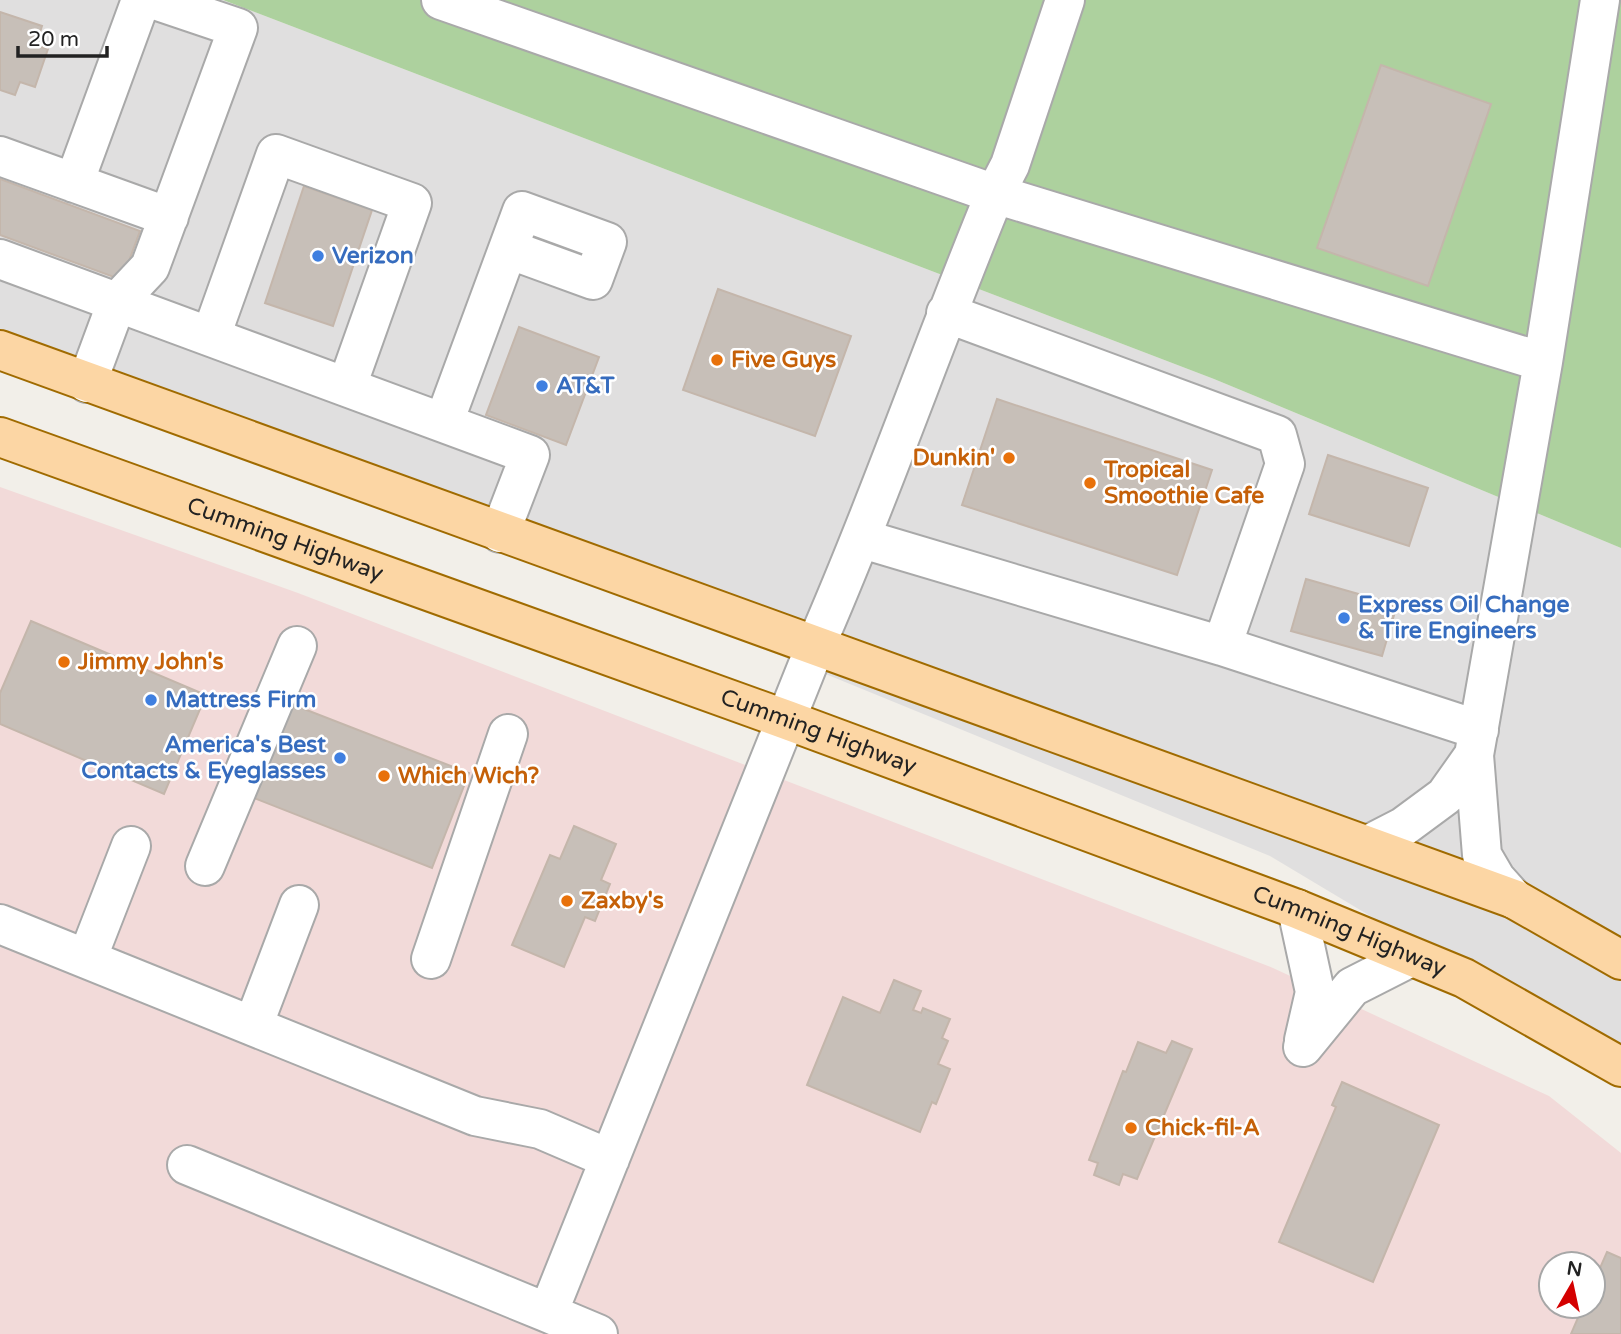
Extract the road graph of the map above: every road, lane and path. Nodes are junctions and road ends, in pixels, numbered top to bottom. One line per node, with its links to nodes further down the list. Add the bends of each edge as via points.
1 (141, 0): 7 (lane)
2 (156, 0): 9 (lane, via 238,28)
3 (441, 0): 8 (lane)
4 (1065, 0): 8 (lane, via 1010,165)
5 (1600, 0): 16 (lane)
6 (0, 156): 7 (lane)
7 (74, 183): 9 (lane)
8 (995, 194): 13 (lane); 16 (lane)
9 (169, 217): 12 (lane, via 150,267)
10 (508, 248): 19 (lane)
11 (0, 259): 12 (lane)
12 (117, 302): 14 (lane); 17 (lane)
13 (946, 313): 22 (lane); 24 (lane, via 1277,435 1285,464)
14 (211, 336): 18 (lane); 18 (lane, via 276,154 412,203)
15 (0, 350): 17 (main road)
16 (1543, 362): 28 (lane)
17 (87, 383): 21 (main road)
18 (347, 386): 19 (lane)
19 (444, 422): 21 (lane, via 530,455)
20 (0, 437): 26 (main road, Cumming Highway)
21 (500, 533): 25 (main road)
22 (863, 539): 24 (lane); 25 (lane)
23 (297, 646): 31 (lane)
24 (1222, 646): 28 (lane)
25 (816, 647): 26 (lane); 29 (main road)
26 (787, 720): 34 (main road, Cumming Highway); 42 (lane)
27 (508, 734): 38 (lane)
28 (1476, 742): 29 (lane, via 1445,796 1403,827); 32 (lane, via 1482,855)
29 (1368, 845): 32 (main road)
30 (131, 846): 37 (lane)
31 (205, 866)
32 (1514, 899): 39 (main road)
33 (299, 905): 40 (lane)
34 (1297, 909): 36 (main road, Cumming Highway); 36 (lane, via 1315,992 1303,1047 1352,987)
35 (0, 923): 37 (lane)
36 (1410, 957): 41 (main road, Cumming Highway, via 1464,978)
37 (87, 959): 40 (lane)
38 (431, 959)
39 (1621, 960)
40 (253, 1026): 42 (lane, via 475,1116 540,1129)
41 (1621, 1067)
42 (610, 1159): 44 (lane)
43 (187, 1166): 44 (lane)
44 (548, 1313): 45 (lane)
45 (598, 1334)

